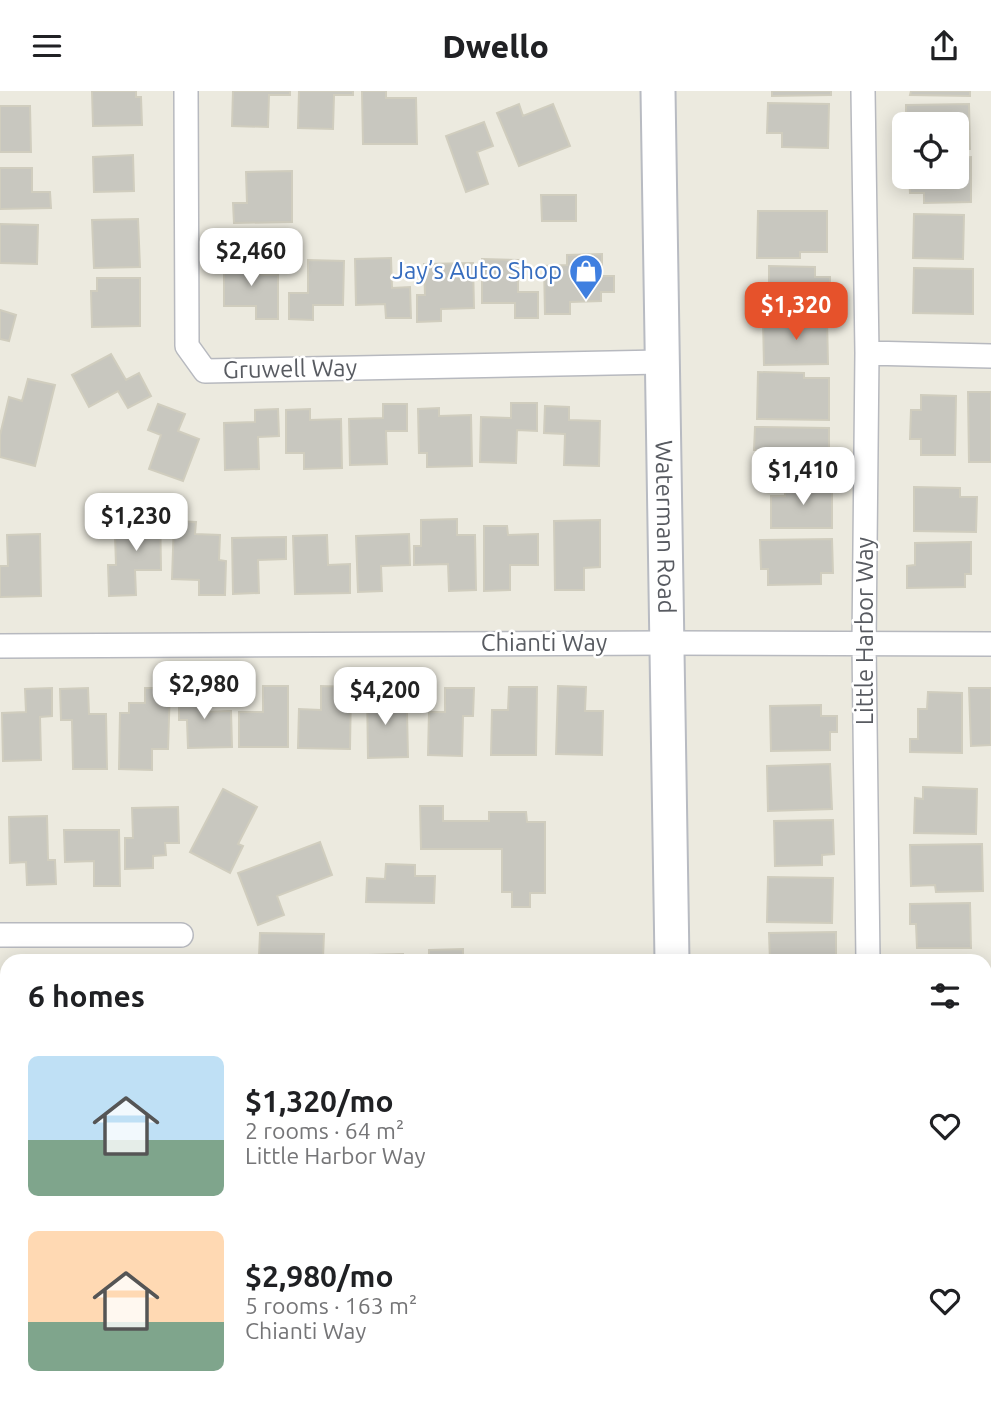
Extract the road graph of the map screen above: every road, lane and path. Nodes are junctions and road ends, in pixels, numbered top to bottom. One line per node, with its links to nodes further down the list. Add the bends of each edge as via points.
1 (186, 91): 6 (street, Gruwell Way, via 187,346 205,370)
2 (658, 91): 6 (main road, Waterman Road)
3 (863, 91): 4 (street, Little Harbor Way)
4 (867, 353): 5 (street); 8 (street, Little Harbor Way)
5 (991, 355)
6 (661, 362): 7 (main road, Waterman Road)
7 (667, 643): 8 (street, Chianti Way); 10 (street, Chianti Way); 13 (main road, Waterman Road)
8 (864, 644): 9 (street, Chianti Way); 14 (street, Little Harbor Way)
9 (991, 644)
10 (0, 646)
11 (0, 935): 12 (street)
12 (181, 935)
13 (671, 954)
14 (868, 954)

